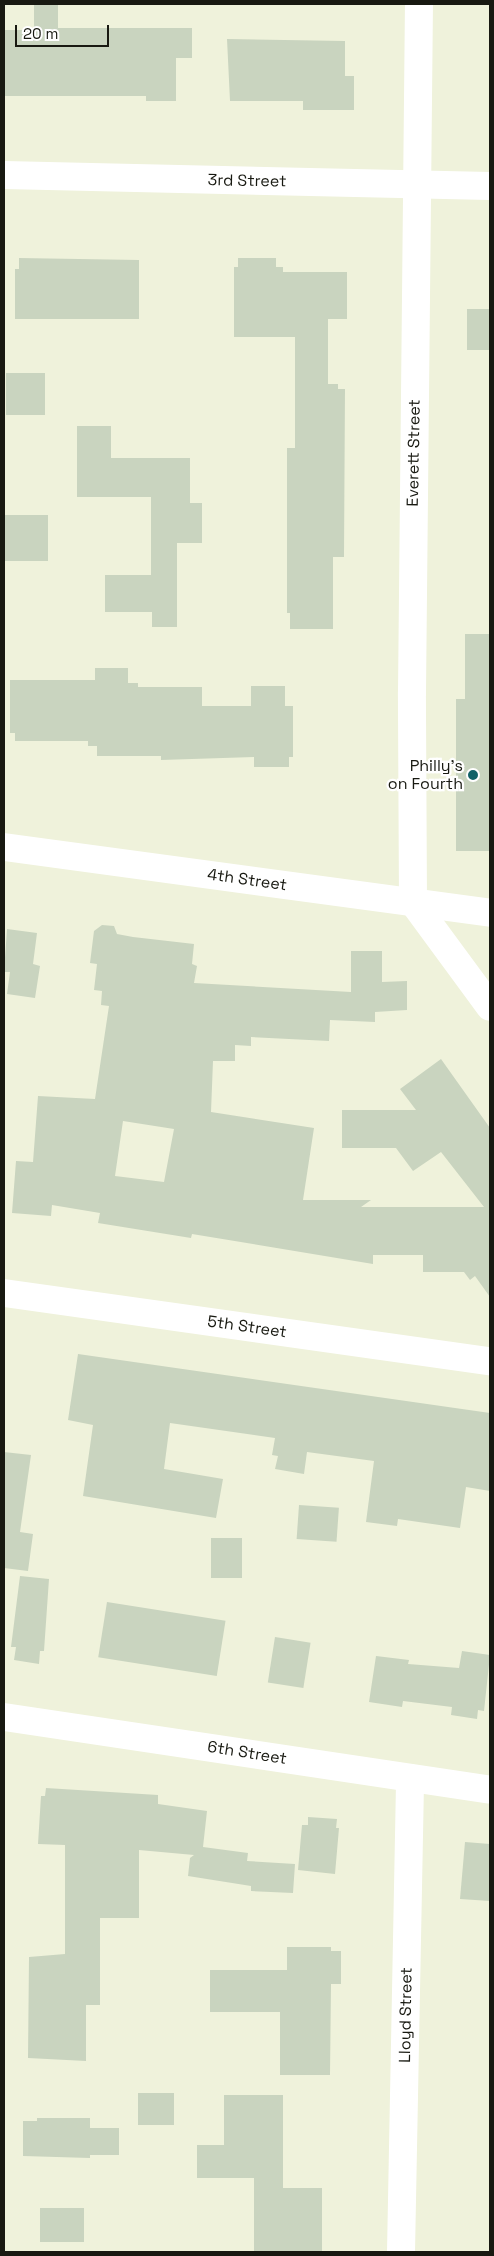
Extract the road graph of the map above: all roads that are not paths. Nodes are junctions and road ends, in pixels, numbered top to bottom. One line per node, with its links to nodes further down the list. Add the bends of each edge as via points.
1 (419, 4): 3 (street, Everett Street)
2 (4, 175): 3 (street, 3rd Street)
3 (418, 185): 4 (street, 3rd Street); 6 (street, Everett Street)
4 (490, 186)
5 (4, 847): 6 (street, 4th Street)
6 (413, 902): 7 (street, 4th Street); 8 (street)
7 (490, 913)
8 (490, 1007)
9 (4, 1293): 10 (street, 5th Street)
10 (490, 1361)
11 (4, 1717): 12 (street, 6th Street)
12 (410, 1778): 13 (street, 6th Street); 14 (street, Lloyd Street)
13 (490, 1790)
14 (402, 2252)

